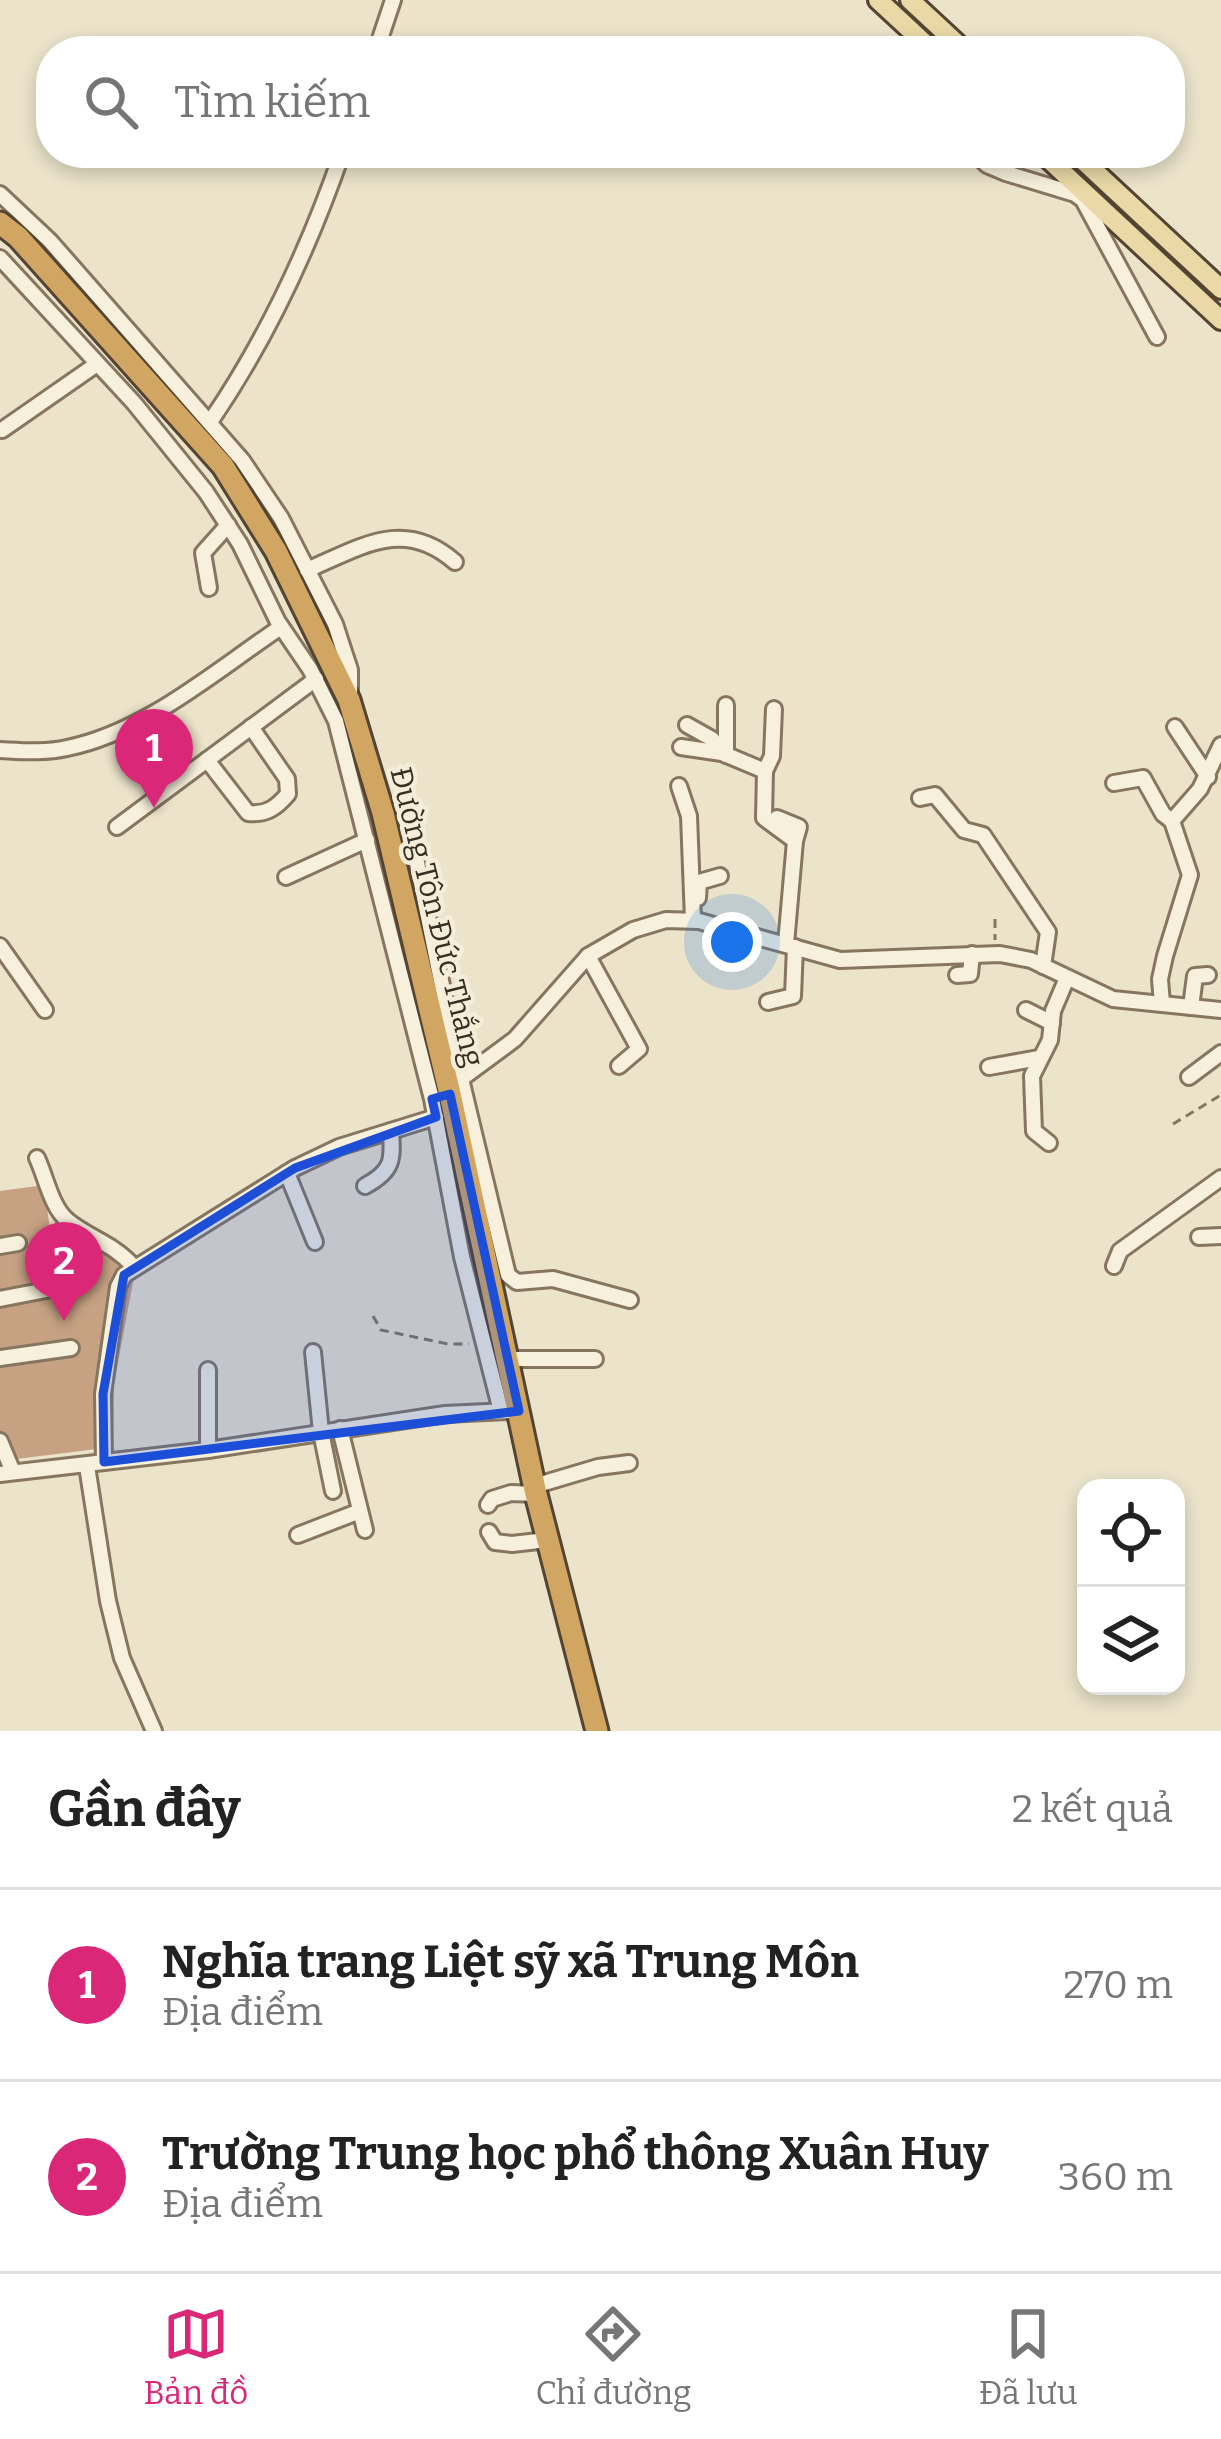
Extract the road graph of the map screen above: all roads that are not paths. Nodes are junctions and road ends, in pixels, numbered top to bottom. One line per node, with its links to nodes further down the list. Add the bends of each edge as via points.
1 (405, 0): 4 (street)
2 (878, 0): 5 (main road)
3 (915, 2): 6 (street); 7 (main road)
4 (391, 8)
5 (908, 36)
6 (915, 36)
7 (950, 36)
8 (336, 168): 19 (street, via 313,236)
9 (995, 168): 17 (street, via 1083,200)
10 (1058, 168): 16 (main road)
11 (1091, 168): 15 (main road)
12 (0, 194): 19 (street)
13 (0, 223): 26 (highway, Đường Tôn Đức Thắng, via 223,466 276,551)
14 (0, 258): 18 (street)
15 (1221, 289)
16 (1221, 320)
17 (1157, 337)
18 (97, 364): 20 (street); 21 (street, via 171,445)
19 (210, 422): 23 (street, via 281,518)
20 (2, 430)
21 (228, 525): 24 (street, via 203,554); 25 (street)
22 (455, 562): 23 (street, via 431,542 404,538)
23 (308, 570): 26 (street, via 350,670)
24 (209, 588)
25 (282, 623): 26 (street); 34 (street, via 98,740)
26 (332, 688): 30 (street); 45 (street); 71 (highway, Đường Tôn Đức Thắng, via 383,813)
27 (726, 705): 35 (street)
28 (774, 709): 37 (street)
29 (687, 725): 35 (street)
30 (251, 727): 36 (street); 36 (street, via 287,779 289,794 279,804 248,813)
31 (1175, 728): 38 (street)
32 (1221, 745): 38 (street)
33 (681, 747): 35 (street)
34 (0, 750)
35 (724, 754): 37 (street)
36 (207, 760): 44 (street)
37 (765, 771): 46 (street, via 766,823)
38 (1208, 777): 43 (street)
39 (1114, 784): 43 (street, via 1142,777)
40 (679, 786): 50 (street, via 689,815)
41 (920, 798): 55 (street, via 935,795 964,830 986,839 1048,932)
42 (777, 818): 46 (street, via 799,827)
43 (1172, 821): 60 (street, via 1190,874 1160,979)
44 (117, 826)
45 (368, 840): 49 (street); 71 (street)
46 (795, 841): 52 (street)
47 (414, 848): 71 (street)
48 (720, 876): 50 (street, via 698,882)
49 (286, 877)
50 (696, 920): 52 (street); 54 (street, via 650,924)
51 (0, 946): 62 (street)
52 (790, 946): 53 (street, via 859,961); 59 (street, via 794,997)
53 (973, 954): 55 (street); 56 (street, via 970,974)
54 (588, 956): 68 (street, via 639,1049); 71 (street, via 515,1039)
55 (1042, 966): 58 (street)
56 (957, 975)
57 (1208, 975): 61 (street, via 1195,976)
58 (1067, 978): 60 (street, via 1113,999); 65 (street)
59 (768, 1002)
60 (1162, 1004): 61 (street)
61 (1191, 1006): 64 (street)
62 (45, 1010)
63 (1026, 1010): 65 (street)
64 (1221, 1010)
65 (1052, 1023): 67 (street)
66 (1221, 1053): 70 (street)
67 (1040, 1058): 69 (street); 74 (street, via 1032,1124)
68 (620, 1066)
69 (989, 1067)
70 (1189, 1077)
71 (452, 1090): 72 (street); 88 (street, via 511,1280 553,1279); 92 (highway, Đường Tôn Đức Thắng)
72 (436, 1117): 73 (street); 95 (street, via 482,1340)
73 (391, 1130): 76 (street); 78 (street, via 393,1162)
74 (1049, 1143)
75 (37, 1158): 85 (street, via 66,1220)
76 (287, 1173): 81 (street); 85 (street)
77 (1221, 1178): 86 (street, via 1120,1251)
78 (365, 1186)
79 (1221, 1236): 80 (street)
80 (1198, 1237)
81 (315, 1242)
82 (18, 1243): 83 (street)
83 (0, 1246)
84 (45, 1262): 87 (street, via 46,1290)
85 (134, 1266): 100 (street, via 118,1287 103,1394)
86 (1114, 1267)
87 (0, 1299)
88 (630, 1300)
89 (71, 1348): 91 (street)
90 (313, 1352): 97 (street)
91 (0, 1358)
92 (508, 1359): 93 (street); 95 (highway, Đường Tôn Đức Thắng)
93 (595, 1359)
94 (208, 1370): 99 (street)
95 (510, 1411): 96 (street); 104 (highway, Đường Tôn Đức Thắng)
96 (340, 1430): 97 (street); 107 (street)
97 (321, 1432): 99 (street); 105 (street)
98 (0, 1441): 103 (street)
99 (208, 1450): 100 (street)
100 (104, 1462): 102 (street)
101 (629, 1463): 104 (street)
102 (87, 1466): 103 (street); 112 (street, via 122,1658)
103 (7, 1473)
104 (535, 1490): 106 (street); 111 (highway, Đường Tôn Đức Thắng)
105 (332, 1491)
106 (488, 1505)
107 (360, 1511): 108 (street); 110 (street)
108 (365, 1530)
109 (489, 1532): 111 (street, via 495,1542)
110 (298, 1535)
111 (547, 1540): 113 (highway, Đường Tôn Đức Thắng)
112 (154, 1731)
113 (597, 1731)

